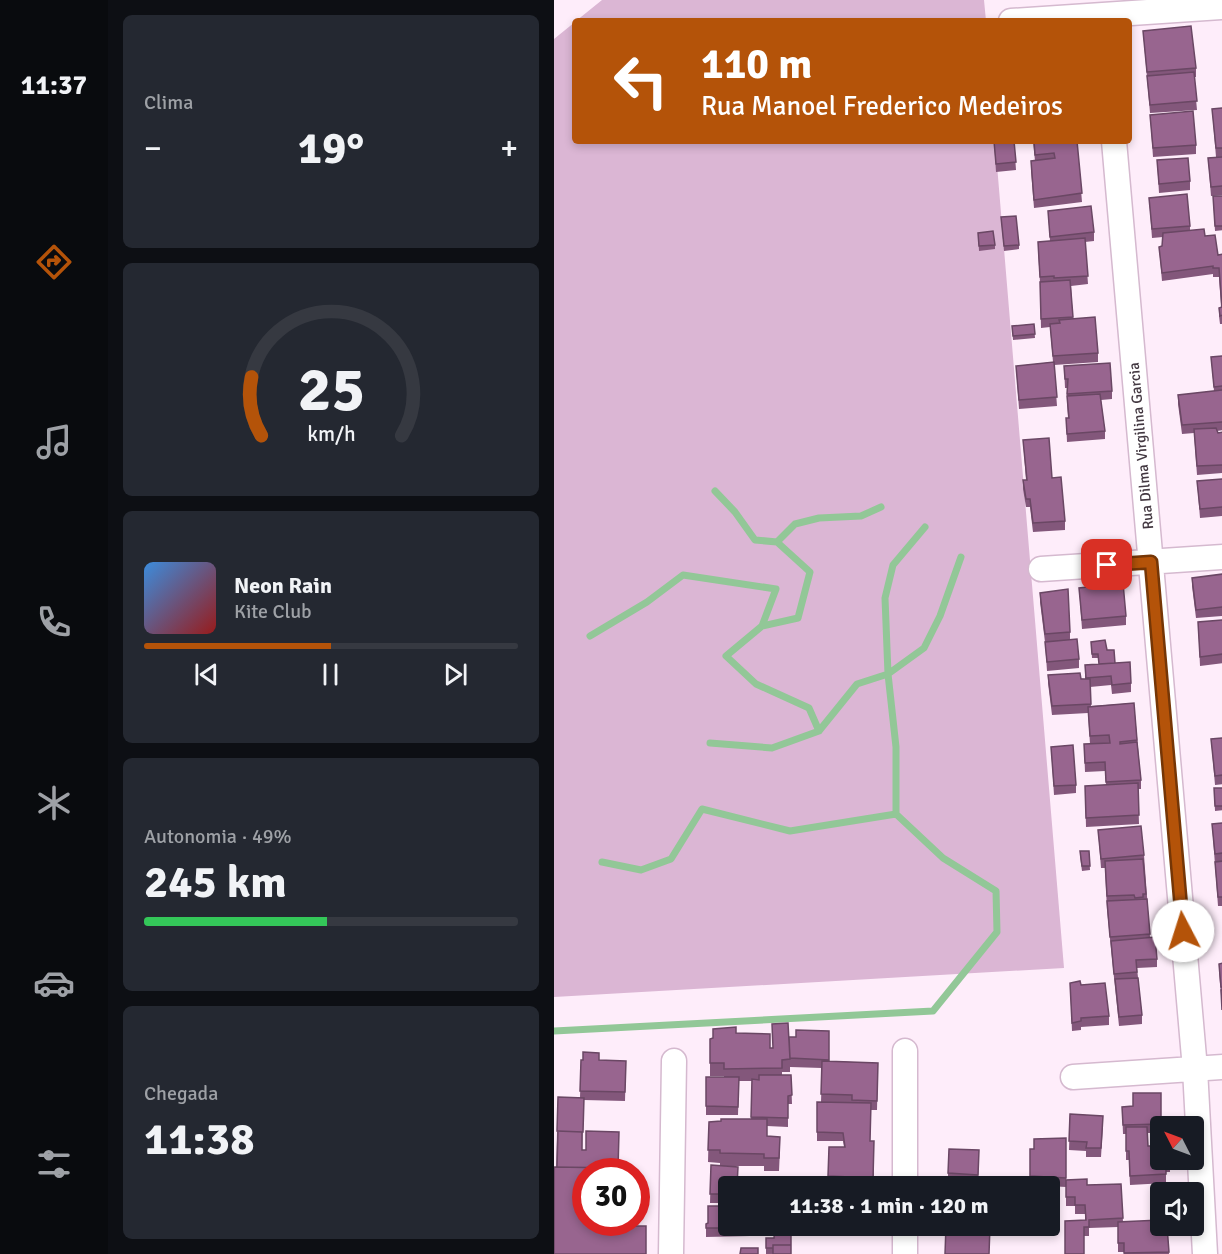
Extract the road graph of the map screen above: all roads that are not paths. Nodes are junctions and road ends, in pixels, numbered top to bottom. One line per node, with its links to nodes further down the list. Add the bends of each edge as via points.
1 (1223, 7): 2 (street)
2 (1103, 12): 3 (street)
3 (1042, 18)
4 (1114, 144): 6 (street, Rua Dilma Virgilina Garcia)
5 (1223, 557): 6 (street)
6 (1151, 562): 7 (street); 11 (street, Rua Dilma Virgilina Garcia)
7 (1041, 569)
8 (905, 1051): 13 (street)
9 (674, 1061): 15 (street)
10 (1223, 1067): 11 (street)
11 (1195, 1069): 12 (street); 17 (street, Rua Dilma Virgilina Garcia)
12 (1073, 1077)
13 (905, 1176)
14 (905, 1236): 16 (street)
15 (671, 1254)
16 (905, 1254)
17 (1205, 1254)

